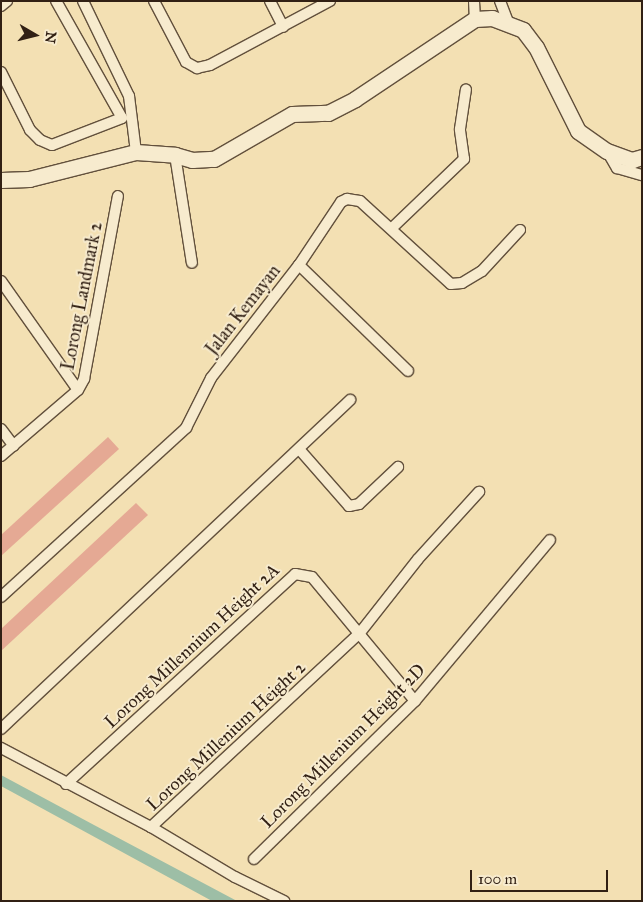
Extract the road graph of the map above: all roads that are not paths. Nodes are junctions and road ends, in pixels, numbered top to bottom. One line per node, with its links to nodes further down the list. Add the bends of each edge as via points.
1 (7, 1): 9 (street)
2 (56, 1): 13 (street, via 122,118 52,145 40,140 30,130)
3 (83, 1): 15 (street, via 129,96)
4 (154, 1): 12 (street, via 186,62 197,68 210,65)
5 (270, 1): 12 (street)
6 (330, 1): 12 (street)
7 (474, 1): 10 (street)
8 (500, 1): 11 (street)
9 (1, 6)
10 (475, 19): 11 (main road, via 492,18); 17 (main road, via 355,99 328,112 292,114 214,159 192,160)
11 (508, 22): 16 (main road, via 522,30 536,47 578,131)
12 (283, 27)
13 (1, 72)
14 (466, 89): 22 (street, via 460,129 464,159)
15 (136, 152): 17 (main road); 20 (main road, via 29,179)
16 (607, 152): 18 (main road, via 632,160); 19 (street, via 617,168)
17 (175, 155): 24 (street)
18 (642, 157)
19 (642, 175)
20 (1, 180)
21 (118, 196): 28 (street, Lorong Landmark 2, via 84,379)
22 (392, 228): 23 (street, Jalan Kemayan, via 451,284 462,283 482,271); 25 (street, Jalan Kemayan, via 360,201 347,199 341,202)
23 (520, 230)
24 (192, 263)
25 (299, 265): 27 (street); 37 (street, Jalan Kemayan, via 211,378 186,428)
26 (1, 281): 28 (street)
27 (408, 371)
28 (78, 390): 31 (street, Lorong Landmark 2)
29 (350, 400): 32 (street)
30 (1, 429): 31 (street)
31 (14, 446): 33 (street, Lorong Landmark 2)
32 (299, 449): 34 (street, via 350,506 360,504); 40 (street)
33 (1, 456)
34 (398, 466)
35 (479, 492): 38 (street, Lorong Millenium Height 2, via 418,559)
36 (550, 540): 39 (street, Lorong Millenium Height 2D)
37 (1, 598)
38 (359, 634): 39 (street); 42 (street, Lorong Millennium Height 2A, via 312,577 295,574); 43 (street, Lorong Millenium Height 2)
39 (415, 701): 44 (street, Lorong Millenium Height 2D)
40 (1, 729)
41 (1, 748): 42 (street, Lorong Millenium Height 2)
42 (66, 784): 43 (street, Lorong Millenium Height 2)
43 (151, 827): 45 (street, via 235,877)
44 (254, 859)
45 (284, 901)

